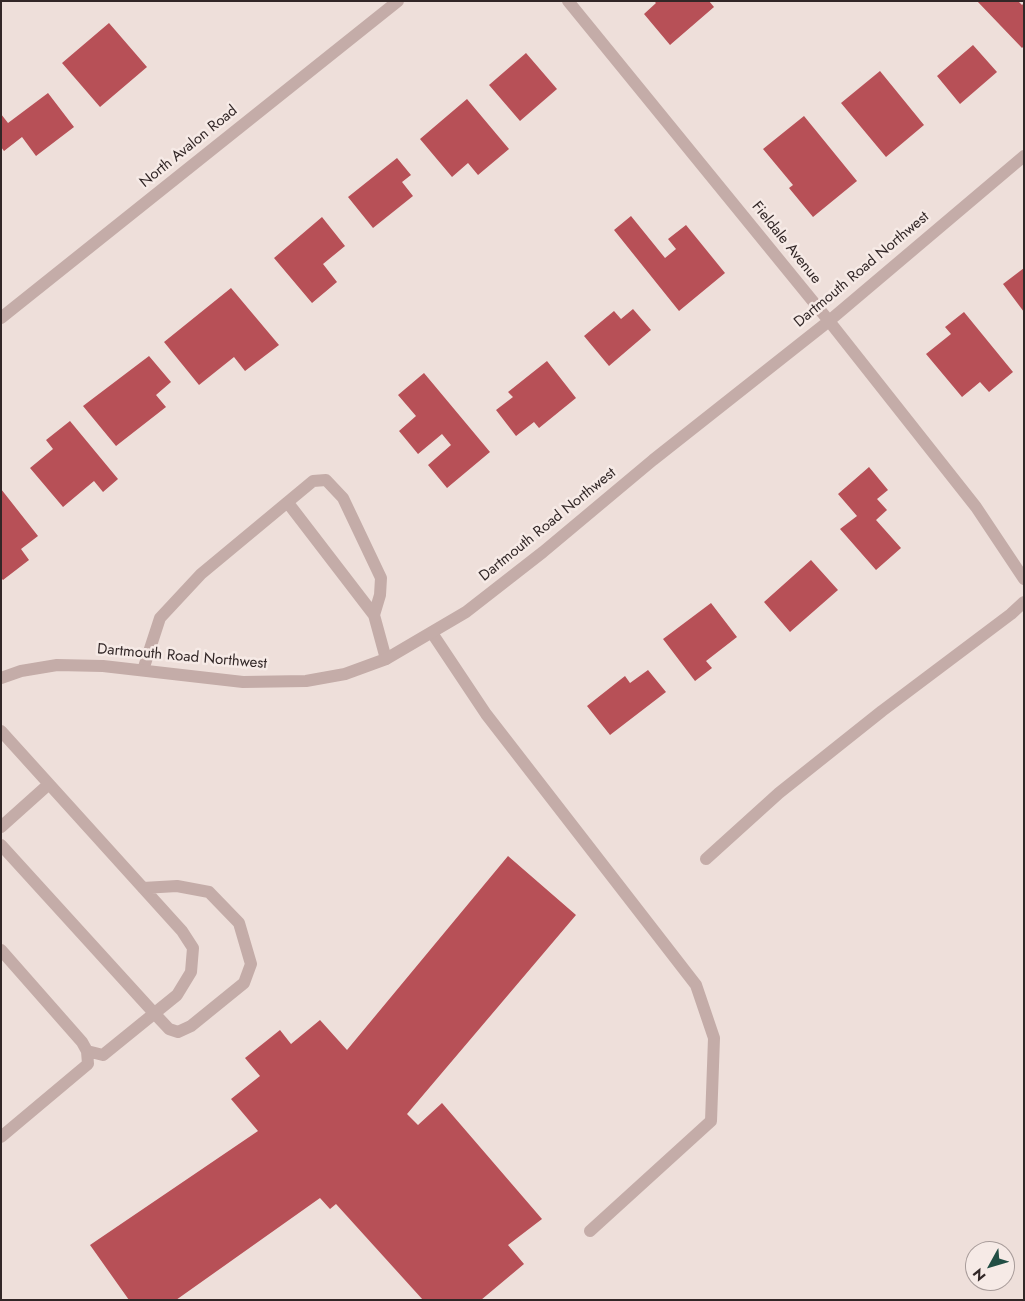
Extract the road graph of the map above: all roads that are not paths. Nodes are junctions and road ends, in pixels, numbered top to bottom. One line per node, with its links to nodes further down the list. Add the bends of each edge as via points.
1 (398, 1): 4 (street, North Avalon Road)
2 (568, 1): 5 (street, Fieldale Avenue)
3 (1024, 156): 5 (street, Dartmouth Road Northwest)
4 (1, 318)
5 (829, 321): 7 (street, Fieldale Avenue, via 976,507); 10 (street, Dartmouth Road Northwest, via 543,552 466,612)
6 (288, 503): 9 (street); 9 (street, via 313,481 326,480 343,498 381,578); 12 (street, via 201,574 160,618)
7 (1024, 580)
8 (1024, 602): 18 (street, via 779,793)
9 (374, 615): 11 (street)
10 (432, 633): 11 (street, Dartmouth Road Northwest); 24 (street, via 486,714 696,985 714,1038 712,1121)
11 (386, 659): 12 (street, Dartmouth Road Northwest, via 345,674 306,681 243,682)
12 (143, 670): 13 (street, Dartmouth Road Northwest, via 57,665)
13 (1, 678)
14 (1, 731): 15 (street)
15 (49, 784): 16 (street); 19 (street)
16 (1, 827)
17 (1, 845): 21 (street)
18 (706, 859)
19 (143, 888): 21 (street, via 182,931 192,948 191,972 177,995); 21 (street, via 177,886 209,892 239,923 251,964 244,982 191,1026 178,1032 169,1029)
20 (1, 950): 22 (street)
21 (154, 1013): 22 (street, via 103,1055)
22 (87, 1050): 23 (street, via 88,1064)
23 (1, 1137)
24 (590, 1231)

